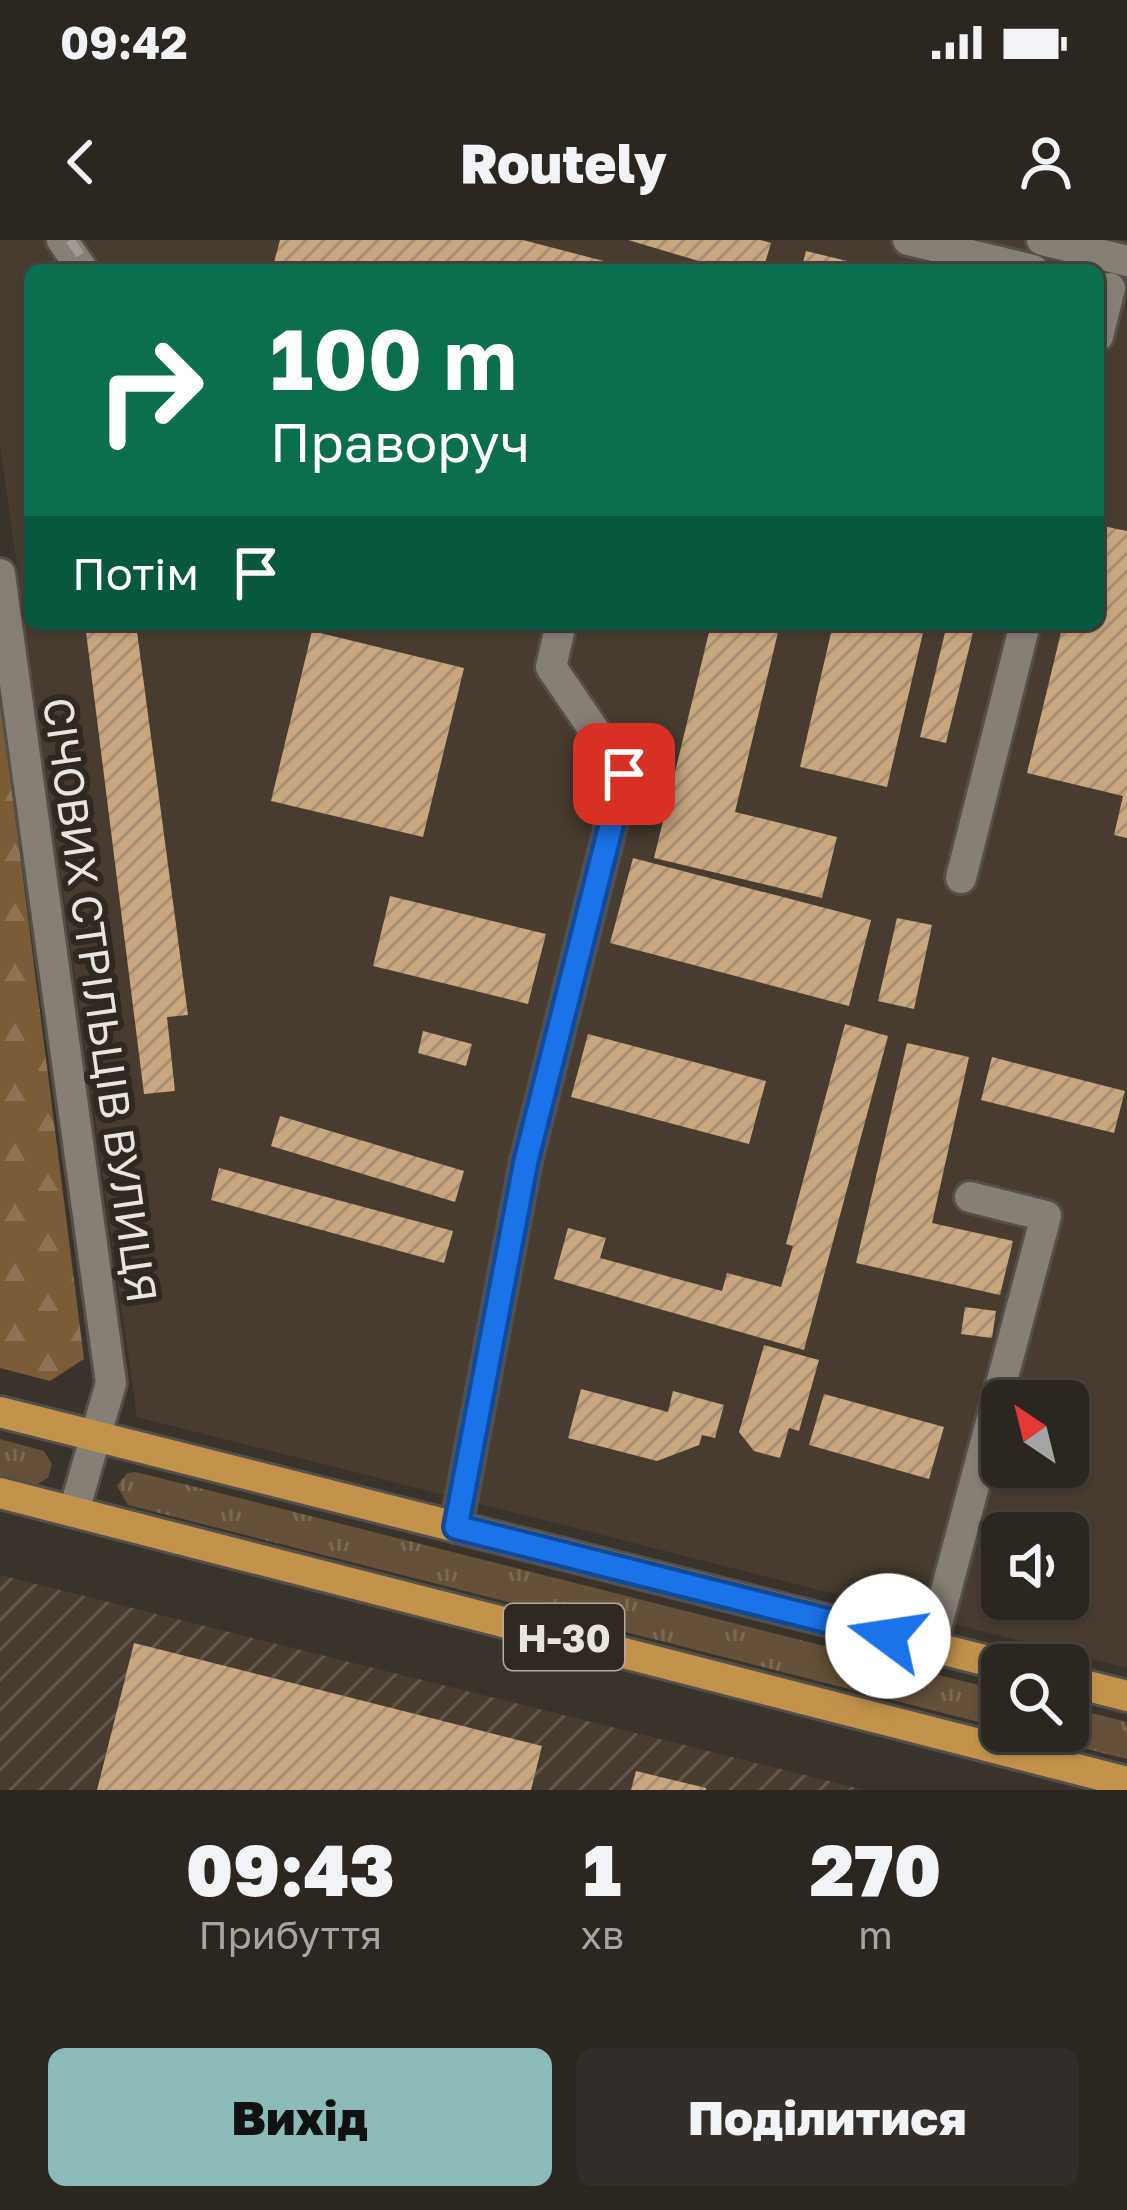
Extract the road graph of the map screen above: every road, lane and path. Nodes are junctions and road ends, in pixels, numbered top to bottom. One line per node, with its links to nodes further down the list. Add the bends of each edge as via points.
1 (908, 240): 5 (street)
2 (1042, 240): 3 (street)
3 (1094, 246): 4 (street)
4 (1127, 261)
5 (1008, 264)
6 (0, 574): 12 (street, СІЧОВИХ СТРІЛЬЦІВ ВУЛИЦЯ, via 111,1383)
7 (560, 630): 15 (street, via 551,667 624,774 526,1161)
8 (1023, 630): 9 (street)
9 (961, 878)
10 (970, 1197): 16 (street, via 1046,1216)
11 (0, 1412): 12 (main road, Н-30)
12 (96, 1436): 14 (street, СІЧОВИХ СТРІЛЬЦІВ ВУЛИЦЯ); 15 (main road, Н-30)
13 (0, 1493): 14 (main road, Н-30)
14 (74, 1511): 20 (main road, Н-30)
15 (456, 1527): 16 (main road, Н-30)
16 (931, 1646): 17 (main road, Н-30)
17 (981, 1659)
18 (1089, 1686): 19 (main road)
19 (1127, 1696)
20 (1127, 1782)

